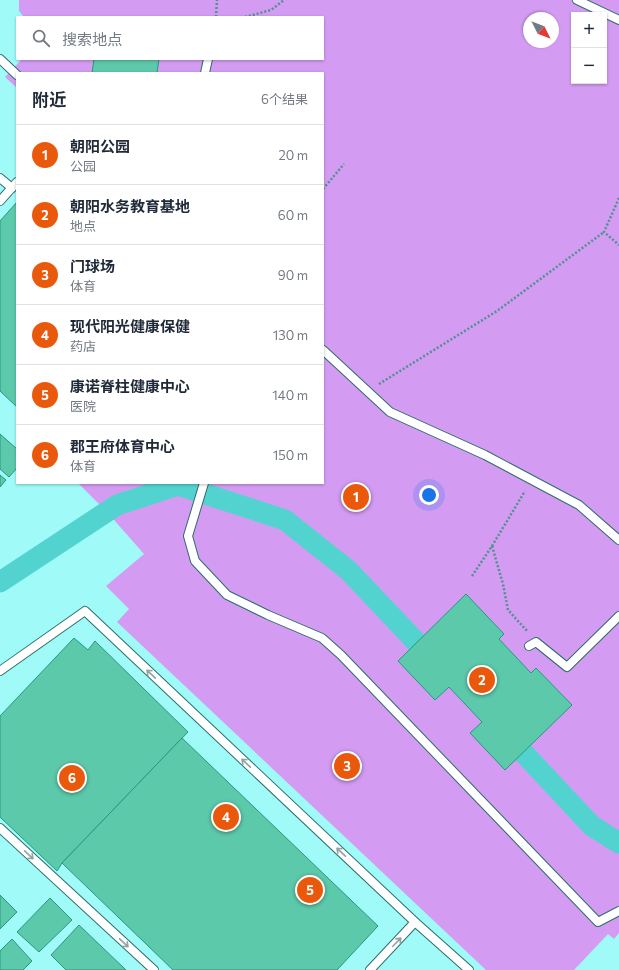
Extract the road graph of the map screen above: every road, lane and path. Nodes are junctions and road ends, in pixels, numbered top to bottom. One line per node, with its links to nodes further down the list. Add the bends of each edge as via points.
1 (217, 0): 4 (path)
2 (284, 0): 5 (path, via 271,10)
3 (577, 0): 6 (lane)
4 (216, 16)
5 (249, 16)
6 (619, 20)
7 (0, 59): 10 (lane)
8 (208, 60): 9 (lane)
9 (205, 72)
10 (16, 74)
11 (344, 164): 14 (path)
12 (0, 178): 13 (lane)
13 (14, 185): 16 (lane)
14 (324, 188)
15 (619, 198): 17 (path)
16 (0, 201)
17 (604, 232): 18 (path); 20 (path, via 497,311)
18 (619, 245)
19 (324, 351): 20 (lane)
20 (367, 392): 21 (lane, via 390,412 485,455)
21 (531, 480): 23 (lane, via 578,506); 24 (path)
22 (204, 484): 30 (lane, via 188,536 195,561 227,595 322,638 598,922)
23 (619, 540)
24 (492, 546): 25 (path); 27 (path, via 508,610)
25 (472, 576)
26 (619, 616): 27 (lane, via 567,666)
27 (532, 644)
28 (0, 671): 31 (lane, one-way to 28, via 85,611)
29 (0, 828): 32 (lane, one-way to 32)
30 (619, 911)
31 (416, 922): 33 (lane, one-way to 31); 34 (lane)
32 (154, 970)
33 (370, 970)
34 (469, 970)

